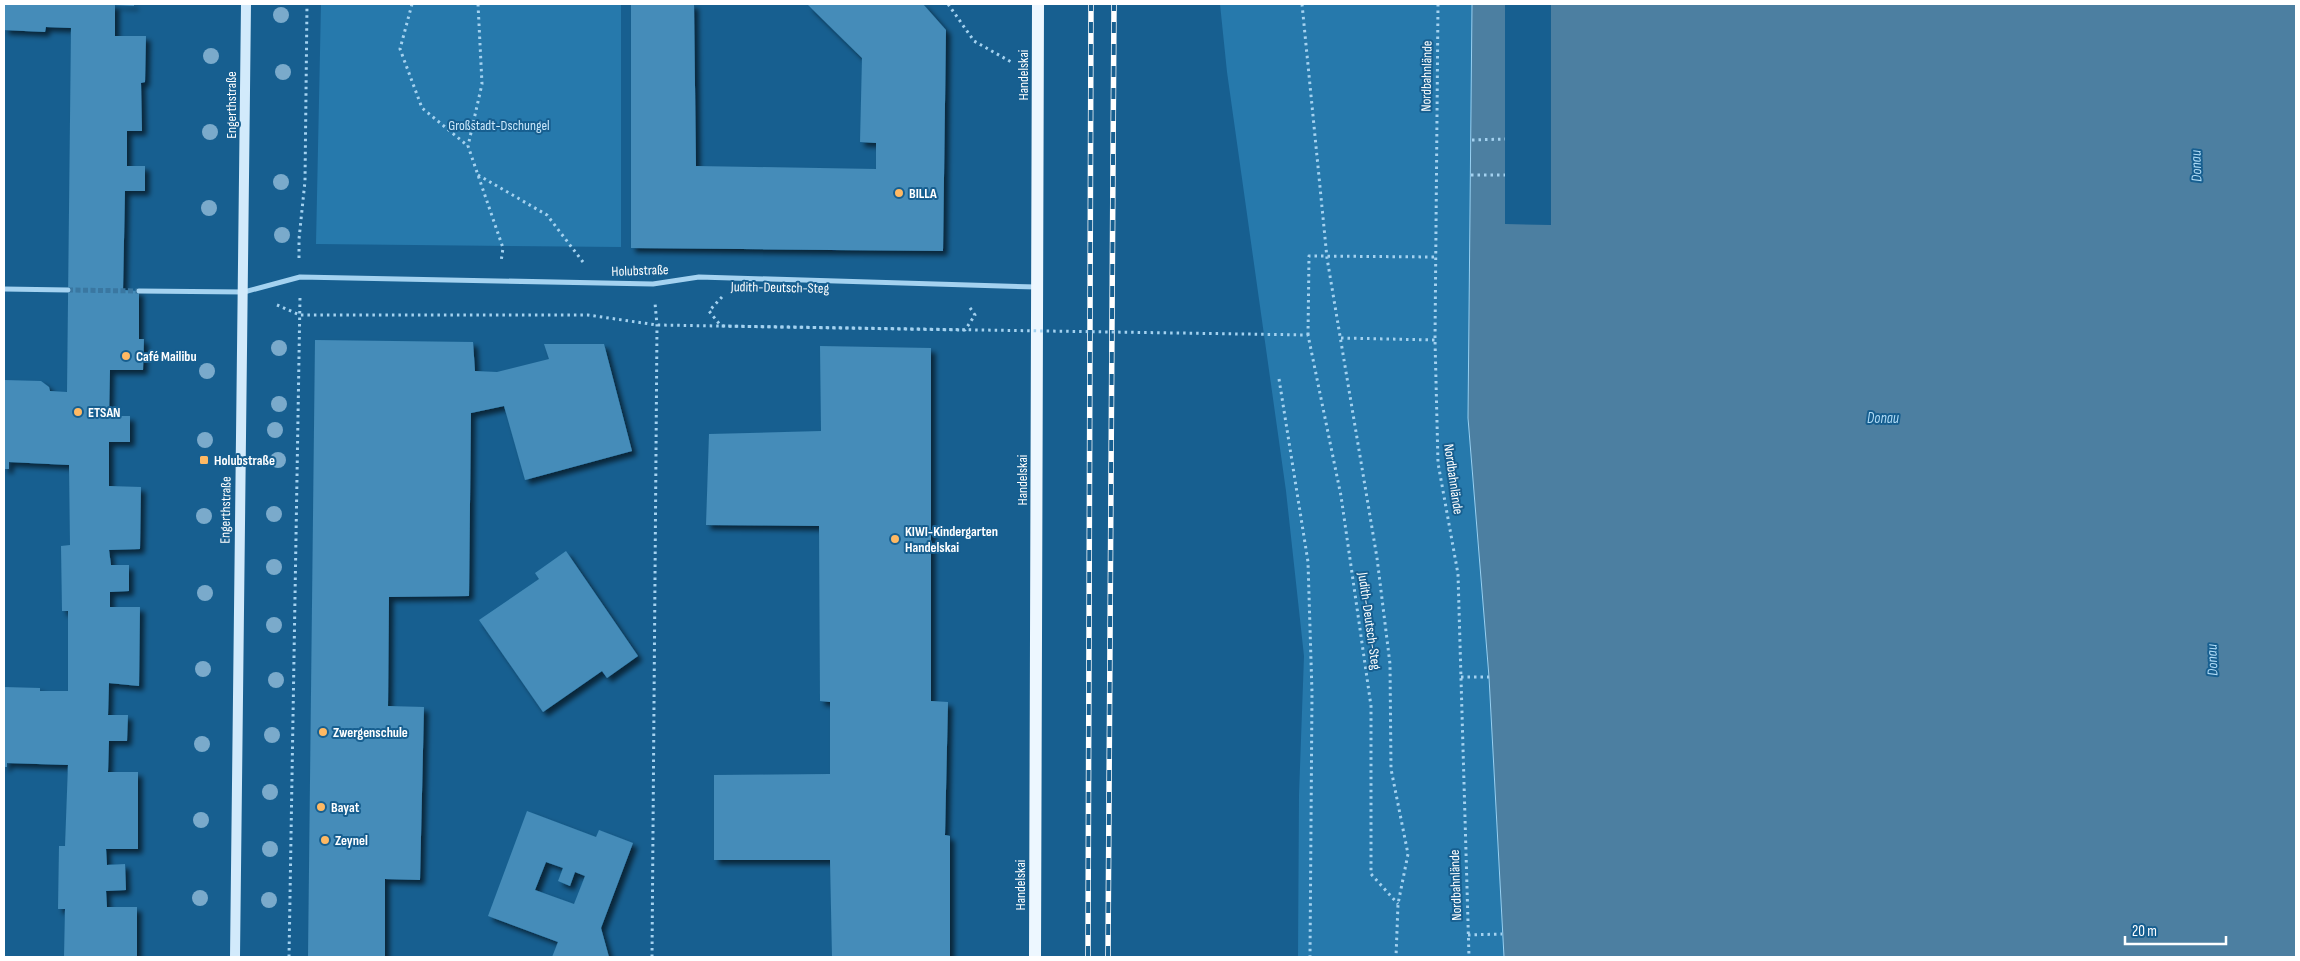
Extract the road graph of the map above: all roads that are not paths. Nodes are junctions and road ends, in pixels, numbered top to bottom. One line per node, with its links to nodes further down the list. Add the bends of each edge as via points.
1 (246, 4): 7 (street, Engerthstraße)
2 (1038, 4): 3 (main road, Handelskai)
3 (1038, 287): 7 (street, Holubstraße, via 699,277 653,284 300,277); 9 (main road, Handelskai)
4 (4, 289): 5 (street)
5 (68, 290)
6 (139, 290): 7 (street, Holubstraße)
7 (244, 292): 8 (street, Engerthstraße)
8 (235, 957)
9 (1035, 957)

